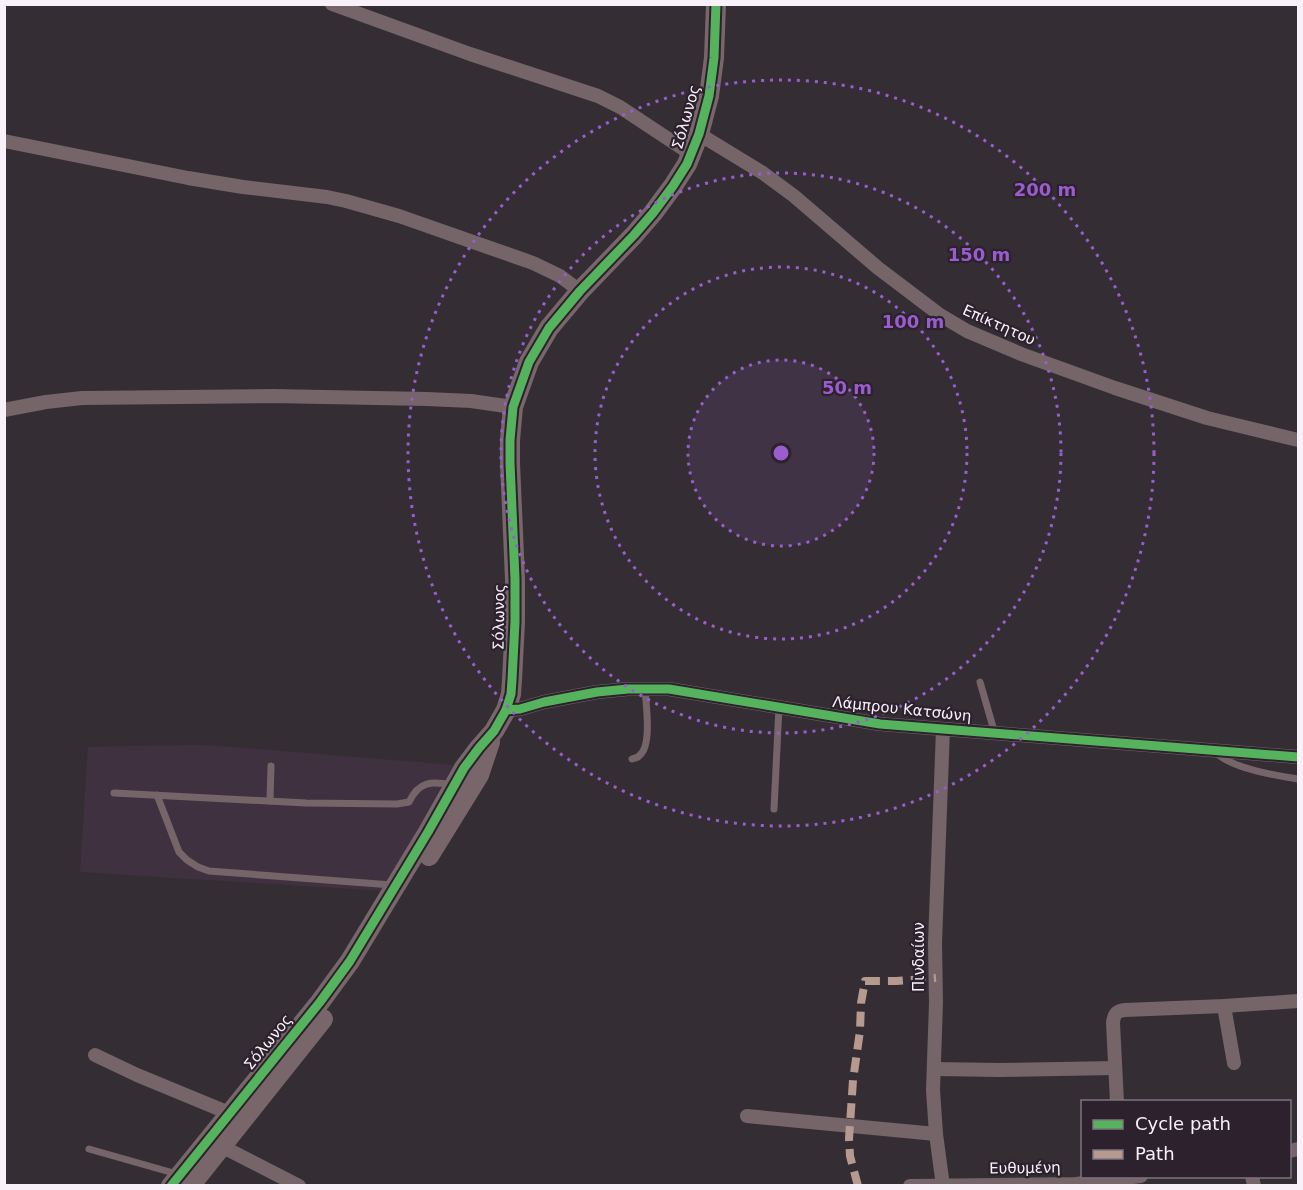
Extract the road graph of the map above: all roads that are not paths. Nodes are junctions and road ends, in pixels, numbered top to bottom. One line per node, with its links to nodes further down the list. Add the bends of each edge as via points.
1 (332, 4): 5 (street, via 598,96)
2 (712, 6): 3 (street, Σόλωνος, via 713,75)
3 (699, 134): 5 (street, Σόλωνος); 9 (street, Επίκτητου, via 794,196 886,275 967,331 1021,354 1197,415)
4 (4, 141): 6 (street, via 169,175 346,201 533,263)
5 (692, 154): 6 (street, Σόλωνος, via 674,186 652,213)
6 (580, 291): 7 (street, Σόλωνος, via 549,328 529,362)
7 (513, 407): 8 (street, via 428,399 273,396 82,398); 13 (street, Σόλωνος, via 510,463 515,622 511,694)
8 (4, 410)
9 (1299, 440)
10 (980, 682): 16 (lane)
11 (645, 689): 12 (street, Λάμπρου Κατσώνη, via 669,689); 13 (street, Λάμπρου Κατσώνη, via 580,694); 19 (lane, via 646,742 638,758)
12 (779, 708): 14 (street, Λάμπρου Κατσώνη); 26 (lane)
13 (506, 710): 15 (street, Σόλωνος)
14 (942, 729): 16 (street, Λάμπρου Κατσώνη); 33 (street, Πινδαίων)
15 (494, 731): 22 (street, Σόλωνος); 38 (street, Σόλωνος, via 479,775 360,966 333,1006)
16 (995, 734): 17 (street, Λάμπρου Κατσώνη)
17 (1215, 750): 18 (street, Λάμπρου Κατσώνη); 21 (lane, via 1229,762)
18 (1299, 757)
19 (632, 759)
20 (271, 766): 25 (lane)
21 (1299, 779)
22 (455, 785): 25 (lane, via 428,783 418,788 409,802 397,804); 27 (street, Σόλωνος)
23 (114, 793): 24 (lane)
24 (157, 795): 25 (lane); 27 (lane, via 179,852 198,867)
25 (270, 801)
26 (774, 809)
27 (395, 886): 35 (street, Σόλωνος, via 350,961)
28 (1299, 1001): 29 (street)
29 (1224, 1006): 31 (street); 32 (street, via 1117,1011 1113,1023)
30 (95, 1055): 35 (street)
31 (1234, 1063)
32 (1115, 1068): 33 (street); 34 (street)
33 (934, 1069): 37 (street, Πινδαίων)
34 (1117, 1100)
35 (229, 1113): 41 (street, Σόλωνος)
36 (747, 1116): 37 (street)
37 (936, 1134): 44 (street, Πινδαίων)
38 (221, 1146): 41 (street, Σόλωνος); 42 (street)
39 (89, 1149): 41 (lane)
40 (1125, 1180): 44 (street, Ευθυμένη)
41 (180, 1182)
42 (299, 1185)
43 (910, 1185): 44 (street, Ευθυμένη)
44 (943, 1185)

